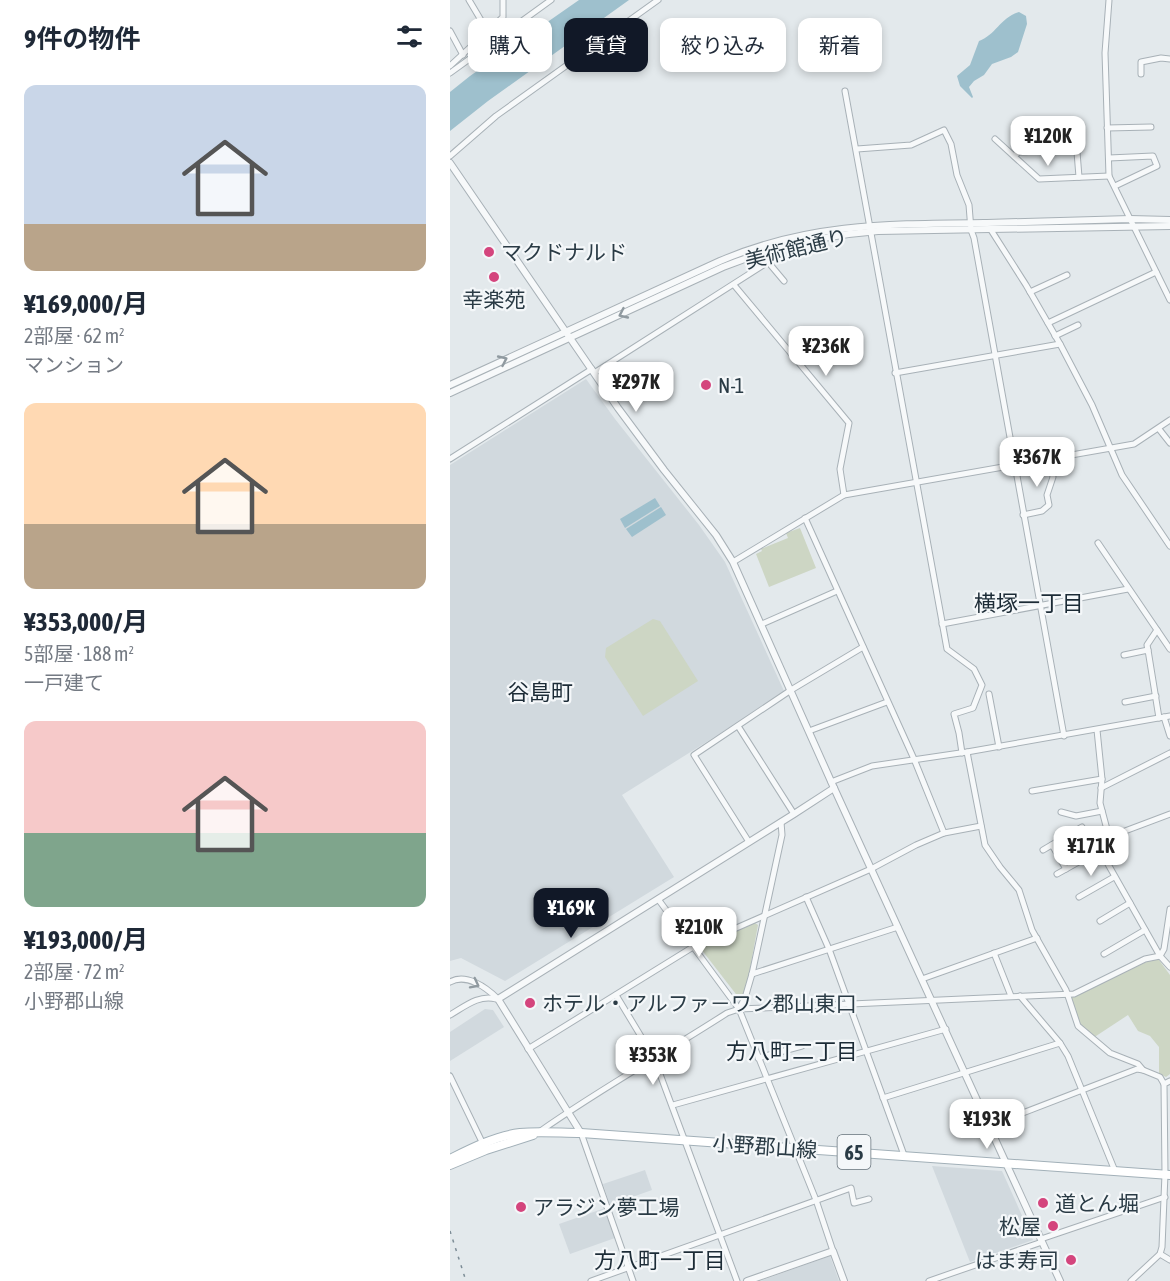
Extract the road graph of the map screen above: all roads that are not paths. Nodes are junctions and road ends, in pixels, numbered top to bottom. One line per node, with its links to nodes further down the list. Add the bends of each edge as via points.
1 (469, 0): 6 (street)
2 (503, 0): 7 (street)
3 (551, 0): 13 (street)
4 (658, 0): 20 (street, via 496,116)
5 (1109, 0): 17 (street, via 1105,53)
6 (480, 18)
7 (502, 18)
8 (450, 31): 10 (street)
9 (468, 50): 10 (street)
10 (463, 55): 12 (street)
11 (1170, 59): 14 (street, via 1141,63)
12 (450, 66)
13 (450, 73)
14 (1141, 74)
15 (845, 91): 19 (street)
16 (1151, 127): 17 (street)
17 (1107, 128): 22 (street)
18 (995, 139): 21 (street)
19 (857, 149): 29 (street, via 911,145 945,131 969,206); 32 (street)
20 (450, 156)
21 (1014, 156): 25 (street, via 1040,179); 25 (street, via 1019,152 1074,149)
22 (1109, 158): 24 (street); 26 (street, via 1153,156 1157,166)
23 (450, 163): 42 (street)
24 (1109, 176): 25 (street); 26 (street)
25 (1079, 177)
26 (1115, 186): 27 (street)
27 (1130, 219): 28 (street, 美術館通り); 29 (street, 美術館通り); 30 (street)
28 (1170, 220)
29 (970, 226): 32 (street, 美術館通り); 33 (street, 美術館通り); 46 (street)
30 (1134, 226): 31 (street, 美術館通り); 33 (street, 美術館通り); 34 (street)
31 (1170, 226)
32 (871, 229): 42 (street, 美術館通り, via 806,234 743,251); 44 (street, 美術館通り, one-way to 44, via 795,243 747,257); 48 (street)
33 (991, 230): 38 (street)
34 (1156, 272): 39 (street); 40 (street)
35 (1067, 275): 38 (street)
36 (784, 281): 37 (street, via 768,262)
37 (734, 285): 47 (street); 59 (street, via 849,423 840,469)
38 (1030, 292): 40 (street)
39 (1170, 300)
40 (1048, 324): 43 (street)
41 (1078, 325): 43 (street)
42 (566, 330): 44 (street); 49 (street, 美術館通り, one-way to 42)
43 (1055, 336): 45 (street)
44 (571, 338): 47 (street); 50 (street, 美術館通り)
45 (1060, 344): 46 (street); 54 (street)
46 (994, 357): 48 (street); 57 (street)
47 (593, 371): 56 (street); 64 (street)
48 (896, 373): 58 (street)
49 (450, 385)
50 (450, 393)
51 (1170, 420): 52 (street)
52 (1159, 429): 53 (street); 54 (street, via 1134,444)
53 (1170, 443)
54 (1110, 448): 55 (street); 63 (street, via 1122,475)
55 (1050, 458): 57 (street); 60 (street, via 1053,477 1047,495 1049,506)
56 (450, 459)
57 (1014, 464): 58 (street); 60 (street)
58 (917, 483): 59 (street); 69 (street)
59 (844, 495): 61 (street)
60 (1023, 515): 67 (street)
61 (804, 518): 64 (street); 66 (street)
62 (1098, 543): 65 (street)
63 (1170, 546)
64 (733, 562): 68 (street)
65 (1128, 589): 67 (street); 70 (street)
66 (837, 591): 68 (street); 71 (street)
67 (1040, 605): 69 (street); 84 (street)
68 (762, 624): 75 (street)
69 (942, 624): 87 (street, via 947,650 974,669 982,685 973,708 954,714)
70 (1157, 630): 72 (street); 73 (street, via 1147,645)
71 (863, 647): 75 (street); 78 (street)
72 (1170, 649)
73 (1148, 651): 74 (street); 77 (street)
74 (1124, 655)
75 (791, 690): 81 (street); 83 (street)
76 (989, 694): 86 (street)
77 (1156, 696): 79 (street); 80 (street)
78 (887, 702): 83 (street); 89 (street)
79 (1125, 702)
80 (1165, 717): 82 (street); 85 (street)
81 (738, 726): 96 (street); 104 (street, via 693,755)
82 (1097, 730): 84 (street); 90 (street)
83 (809, 731): 91 (street)
84 (1064, 736): 86 (street)
85 (1170, 736)
86 (999, 747): 87 (street)
87 (964, 753): 89 (street); 99 (street)
88 (1170, 753): 92 (street)
89 (914, 759): 91 (street, via 872,766); 101 (street)
90 (1102, 779): 92 (street); 93 (street)
91 (833, 785): 96 (street); 109 (street)
92 (1101, 788): 94 (street)
93 (1032, 791)
94 (1102, 811): 95 (street, via 1076,816); 103 (street)
95 (1061, 812)
96 (794, 814): 98 (street)
97 (1170, 814): 103 (street)
98 (781, 822): 104 (street); 118 (street, via 782,835)
99 (981, 826): 101 (street); 122 (street, via 985,845 1019,890)
100 (1082, 827): 102 (street)
101 (944, 833): 109 (street)
102 (1073, 833): 105 (street); 108 (street)
103 (1108, 837): 107 (street)
104 (749, 842): 115 (street)
105 (1052, 845): 106 (street); 110 (street)
106 (1043, 850)
107 (1100, 850): 108 (street); 112 (street)
108 (1087, 856): 110 (street)
109 (872, 869): 113 (street); 120 (street)
110 (1066, 869): 111 (street)
111 (1057, 874)
112 (1114, 877): 114 (street); 116 (street)
113 (806, 897): 118 (street); 124 (street)
114 (1080, 897)
115 (658, 899): 123 (street); 136 (street)
116 (1130, 903): 119 (street); 121 (street)
117 (1170, 909): 127 (street)
118 (764, 915): 123 (street); 129 (street)
119 (1100, 921)
120 (898, 927): 124 (street); 130 (street)
121 (1145, 930): 126 (street); 127 (street)
122 (1037, 938): 125 (street); 132 (street)
123 (693, 948): 133 (street); 139 (street)
124 (829, 949): 129 (street); 138 (street)
125 (994, 953): 130 (street); 134 (street)
126 (1104, 954)
127 (1160, 956): 128 (street); 132 (street)
128 (1170, 968)
129 (752, 974): 139 (street)
130 (922, 978): 137 (street)
131 (450, 982): 136 (street, one-way to 136, via 467,979)
132 (1068, 994): 135 (street); 148 (street, via 1082,1030 1110,1053 1138,1064)
133 (616, 995): 144 (street); 146 (street)
134 (1011, 996): 135 (street); 137 (street)
135 (1020, 996): 142 (street)
136 (498, 999): 140 (street, via 479,998); 144 (street)
137 (932, 1000): 138 (street); 141 (street)
138 (849, 1005): 139 (street); 145 (street)
139 (739, 1009): 146 (street); 147 (street)
140 (450, 1015)
141 (946, 1029): 145 (street); 149 (street)
142 (1060, 1043): 149 (street); 154 (street)
143 (802, 1046): 147 (street)
144 (528, 1049): 159 (street)
145 (866, 1052): 151 (street); 155 (street)
146 (654, 1058): 156 (street); 159 (street)
147 (758, 1058): 151 (street)
148 (1143, 1070): 153 (street, via 1160,1077); 154 (street)
149 (966, 1073): 155 (street); 160 (street)
150 (450, 1076): 164 (street)
151 (767, 1080): 156 (street); 165 (street)
152 (1170, 1081): 153 (street)
153 (1164, 1084): 158 (street)
154 (1082, 1090): 160 (street); 169 (street)
155 (883, 1098): 166 (street)
156 (673, 1105): 163 (street)
157 (1170, 1107): 158 (street)
158 (1164, 1110): 170 (street)
159 (568, 1111): 161 (street); 162 (street)
160 (989, 1126): 168 (street)
161 (538, 1132): 162 (main road, 小野郡山線 / 65); 164 (main road, 小野郡山線 / 65, via 513,1134); 167 (main road, 小野郡山線 / 65)
162 (581, 1133): 163 (main road, 小野郡山線 / 65); 179 (street)
163 (686, 1141): 165 (main road, 小野郡山線 / 65); 174 (street)
164 (483, 1144): 167 (main road, 小野郡山線 / 65)
165 (795, 1148): 166 (main road, 小野郡山線 / 65); 173 (street)
166 (904, 1155): 168 (main road, 小野郡山線 / 65)
167 (452, 1161)
168 (1007, 1164): 169 (main road, 小野郡山線 / 65); 175 (street)
169 (1115, 1171): 170 (main road, 小野郡山線 / 65)
170 (1168, 1172): 171 (street)
171 (1165, 1197): 175 (street); 177 (street)
172 (869, 1199): 173 (street, via 854,1203 851,1188)
173 (816, 1200): 174 (street); 176 (street)
174 (720, 1235): 179 (street); 182 (street)
175 (1042, 1240): 185 (street); 186 (street)
176 (833, 1251): 183 (street); 184 (street)
177 (1160, 1254): 178 (street); 187 (street)
178 (1170, 1260)
179 (628, 1267): 180 (street); 181 (street)
180 (591, 1281)
181 (633, 1281)
182 (737, 1281)
183 (747, 1281)
184 (844, 1281)
185 (929, 1281)
186 (1060, 1281)
187 (1131, 1281)

